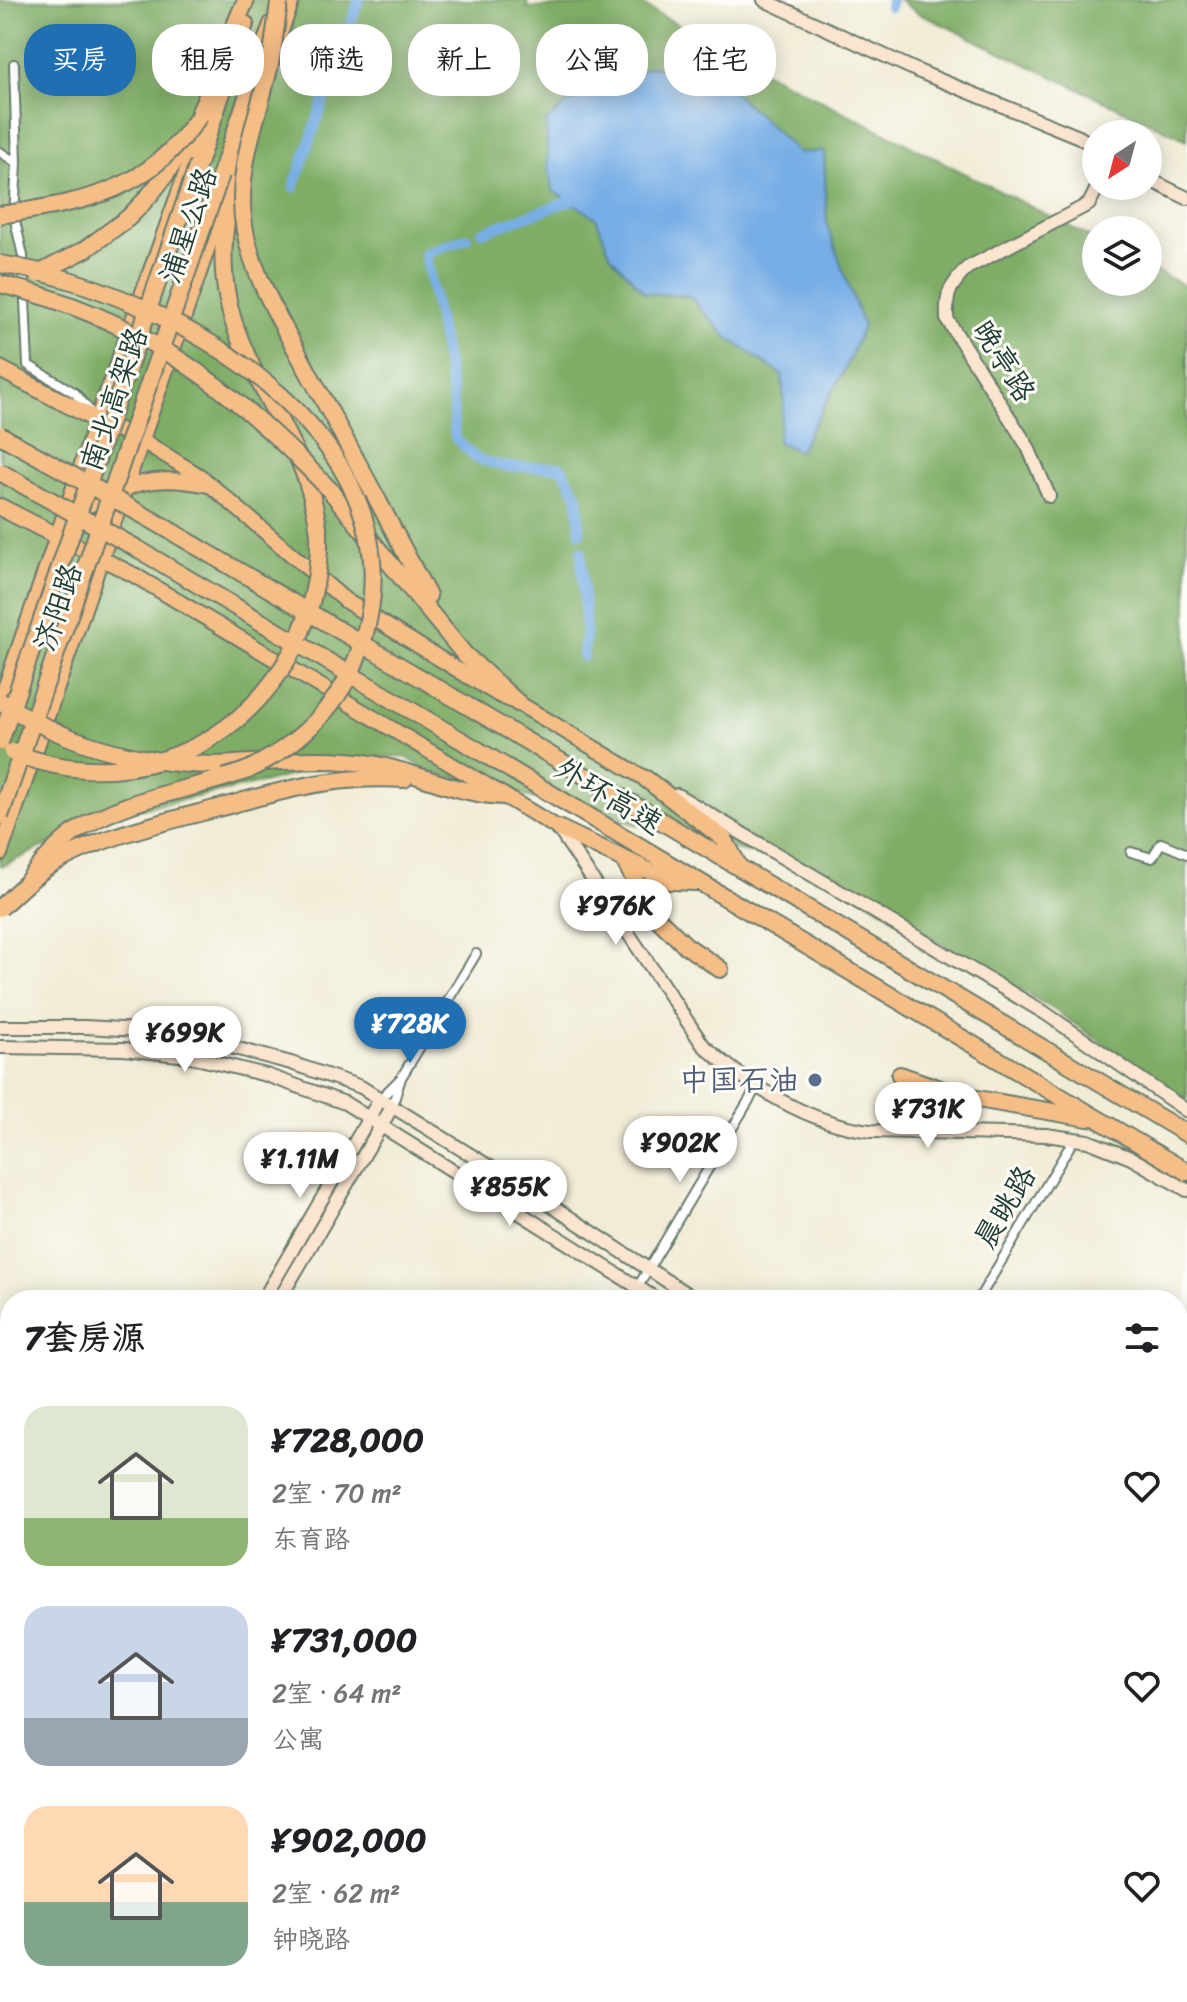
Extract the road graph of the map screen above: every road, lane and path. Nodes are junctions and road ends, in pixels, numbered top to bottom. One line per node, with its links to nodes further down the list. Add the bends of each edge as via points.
1 (246, 0): 6 (highway); 19 (main road, 浦星公路)
2 (253, 0): 33 (highway, 南北高架路, bridge)
3 (764, 0): 8 (street)
4 (283, 1): 7 (highway, bridge); 21 (main road, 浦星公路); 37 (highway, 南北高架路, bridge)
5 (14, 64): 10 (street)
6 (200, 115): 14 (highway, bridge, via 168,155 138,178 78,200); 17 (highway, bridge, via 172,169 128,218 86,249)
7 (250, 132): 30 (highway, bridge, via 242,204 257,269 431,602); 33 (highway, bridge, via 225,216 222,269 239,339 298,453 313,497 318,570 303,631 281,672 252,706 216,735 176,755 132,767 95,769 41,762)
8 (1082, 139)
9 (0, 152): 10 (street)
10 (17, 163): 19 (street, via 14,216 23,256 28,365 75,393)
11 (1162, 186): 12 (street)
12 (1187, 198)
13 (1091, 200): 25 (street, 晚亭路, via 967,268 946,297 947,319 1028,447)
14 (0, 215)
15 (0, 264): 44 (highway, bridge, via 64,279 144,309 219,349 264,381 308,424 341,468 360,508 373,565 370,612 357,658 334,700 302,736 248,770 109,812 52,851)
16 (0, 284): 30 (highway, bridge, via 96,315 211,379 329,489)
17 (0, 291)
18 (0, 369): 19 (highway)
19 (97, 420): 21 (main road); 27 (main road, 浦星公路)
20 (0, 435): 43 (highway, 外环高速, bridge)
21 (141, 440): 23 (main road); 24 (main road, 浦星公路)
22 (0, 472): 45 (highway, 外环高速, bridge)
23 (208, 485): 24 (main road, via 172,478); 32 (main road, via 346,601)
24 (126, 488): 27 (main road); 29 (main road, 浦星公路)
25 (1049, 496)
26 (0, 507): 28 (highway)
27 (64, 516): 28 (main road, 浦星公路)
28 (57, 536): 29 (main road); 31 (main road, 济阳路)
29 (102, 558): 36 (main road); 40 (main road, 济阳路)
30 (434, 617): 32 (highway, via 465,655)
31 (0, 702): 35 (highway, bridge, via 95,747 167,763 356,762)
32 (518, 703): 34 (main road)
33 (0, 744)
34 (646, 779): 43 (highway, via 724,839); 54 (street, via 1045,1013)
35 (437, 781): 36 (highway, via 480,796); 44 (highway, bridge, via 329,780 101,843)
36 (503, 796): 38 (main road)
37 (0, 816)
38 (558, 828): 42 (highway); 52 (street, via 689,1028 718,1058)
39 (1131, 852): 41 (street, via 1152,858 1161,843)
40 (0, 854)
41 (1187, 854)
42 (624, 860): 45 (highway, via 670,881); 48 (highway, via 654,915)
43 (740, 868): 57 (highway, 外环高速)
44 (28, 881): 46 (highway, bridge)
45 (699, 882): 55 (highway, 外环高速)
46 (0, 908)
47 (476, 954): 53 (street)
48 (720, 969)
49 (0, 1027): 53 (street, via 139,1030 197,1038 361,1087)
50 (0, 1047): 56 (street, via 188,1056 266,1075 345,1103)
51 (900, 1075): 55 (highway, via 960,1096)
52 (758, 1085): 58 (street, via 820,1120 846,1128); 61 (street)
53 (386, 1103): 56 (street); 61 (street)
54 (1187, 1111)
55 (1097, 1119): 59 (highway, 外环高速)
56 (375, 1121): 62 (street); 63 (street); 64 (street)
57 (1187, 1134)
58 (1074, 1139): 60 (street, via 1131,1158); 68 (street, 晨眺路)
59 (1187, 1172)
60 (1187, 1190)
61 (648, 1269): 62 (street); 67 (street)
62 (638, 1287): 65 (street); 66 (street)
63 (269, 1290)
64 (284, 1290)
65 (636, 1290)
66 (643, 1290)
67 (681, 1290)
68 (984, 1290)

